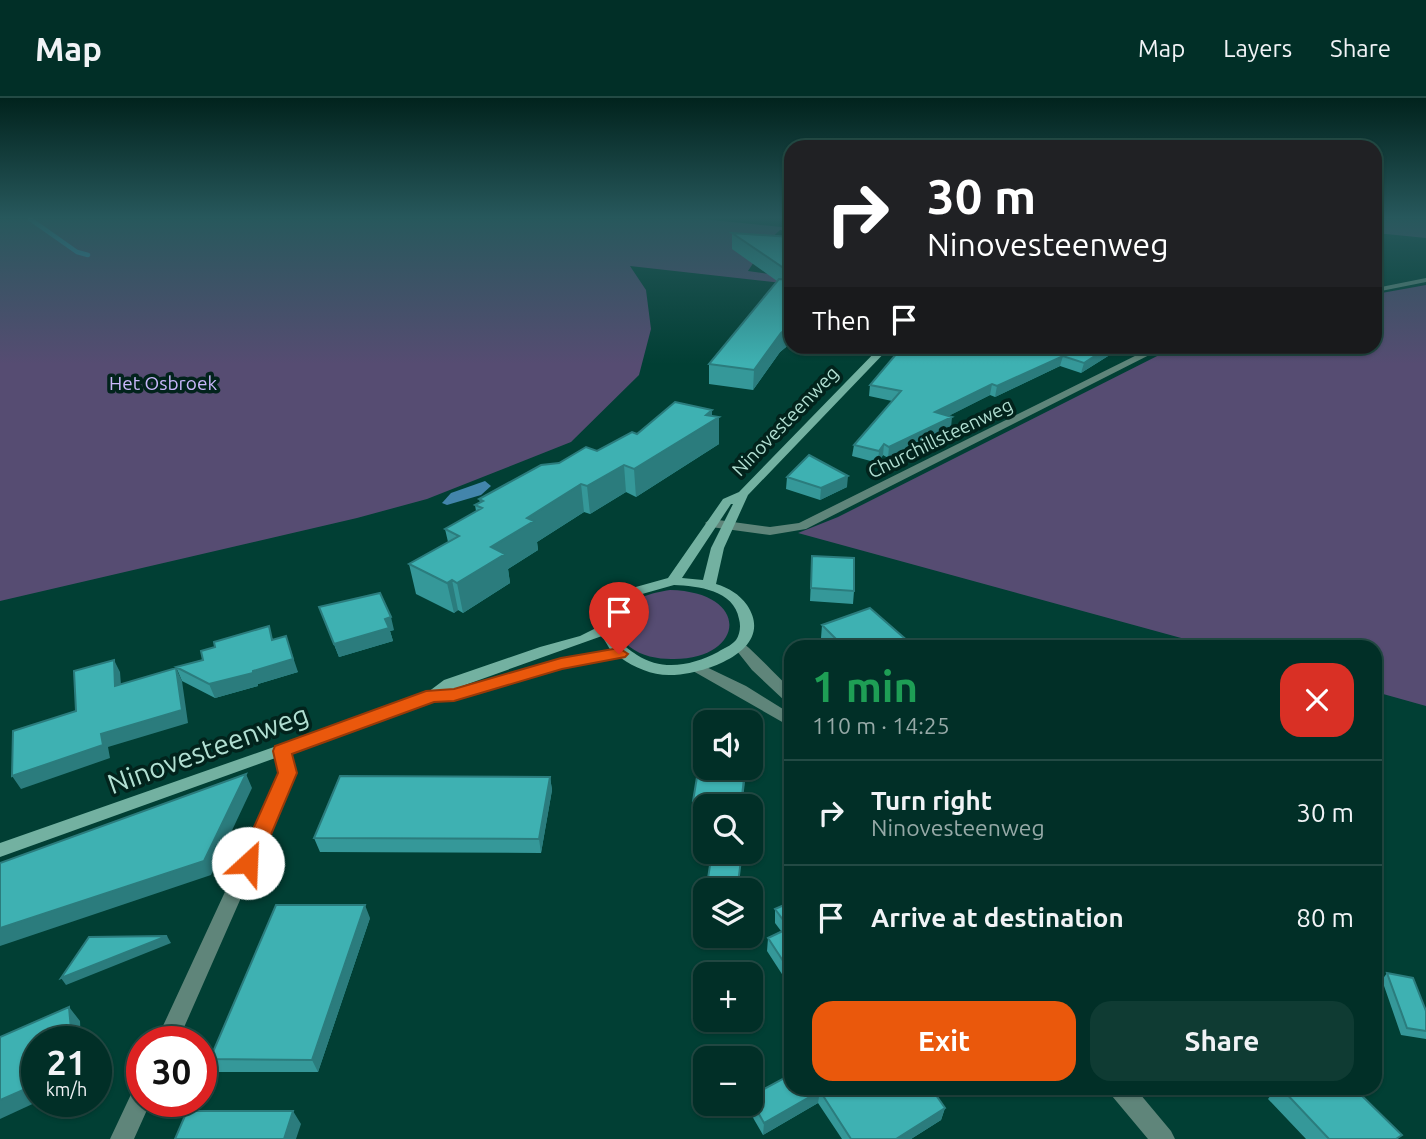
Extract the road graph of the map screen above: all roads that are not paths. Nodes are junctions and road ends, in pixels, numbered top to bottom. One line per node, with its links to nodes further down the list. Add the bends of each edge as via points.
1 (1426, 280): 2 (street)
2 (1382, 289)
3 (879, 354): 5 (main road, Ninovesteenweg)
4 (1147, 354): 7 (street, Churchillsteenweg, via 802,526 770,531)
5 (743, 494): 6 (main road, Ninovesteenweg, via 727,502); 7 (main road, Ninovesteenweg)
6 (711, 523): 7 (street, Churchillsteenweg); 8 (main road, Ninovesteenweg)
7 (726, 526): 9 (main road, Ninovesteenweg, via 710,566)
8 (673, 581): 9 (main road); 10 (main road, via 651,584 624,597 607,615)
9 (709, 586): 11 (main road, via 727,593 747,617 747,632)
10 (605, 629): 12 (main road); 15 (main road, Ninovesteenweg, via 449,684)
11 (740, 646): 13 (main road); 14 (street)
12 (619, 654): 13 (main road, via 654,668); 15 (main road, Ninovesteenweg, via 561,664 454,695)
13 (698, 668): 16 (street)
14 (784, 692)
15 (432, 696): 17 (main road, Ninovesteenweg)
16 (784, 717)
17 (282, 751): 18 (main road, Ninovesteenweg); 19 (street, via 288,773)
18 (0, 850)
19 (174, 1026)
20 (1126, 1095): 23 (street)
21 (132, 1117): 22 (street)
22 (122, 1139)
23 (1163, 1139)

